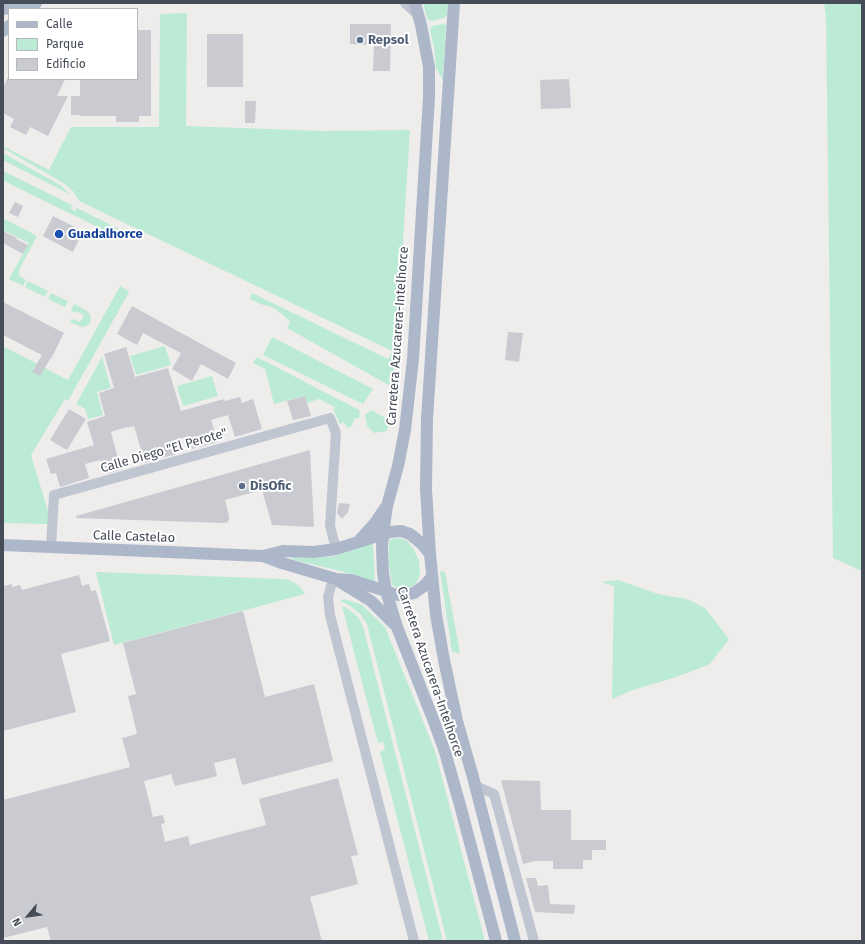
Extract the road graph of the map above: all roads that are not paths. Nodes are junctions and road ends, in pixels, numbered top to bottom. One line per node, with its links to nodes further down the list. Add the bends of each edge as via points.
1 (35, 3): 5 (main road)
2 (405, 3): 6 (street)
3 (415, 3): 6 (main road, Carretera Azucarera-Intelhorce)
4 (454, 3): 13 (main road, Carretera Azucarera-Intelhorce, via 427,419 426,489)
5 (8, 8)
6 (418, 15): 7 (main road, Carretera Azucarera-Intelhorce, via 429,67 429,89 413,359 405,430)
7 (387, 506): 8 (main road, Carretera Azucarera-Intelhorce); 9 (main road)
8 (383, 534): 9 (main road, Calle Castelao); 13 (main road, via 401,531 410,534); 17 (main road, Carretera Azucarera-Intelhorce, via 383,573)
9 (356, 543): 12 (main road, Calle Castelao)
10 (3, 545): 11 (main road, Calle Castelao)
11 (51, 547): 12 (street, Calle Diego "El Perote", via 54,495 330,418 336,434 330,526); 14 (main road, Calle Castelao)
12 (336, 549): 14 (main road, Calle Castelao, via 314,552 283,551)
13 (430, 554): 15 (main road, Carretera Azucarera-Intelhorce)
14 (263, 556): 16 (main road, Calle Castelao)
15 (432, 577): 17 (main road, via 414,594 402,596); 19 (main road, Carretera Azucarera-Intelhorce, via 444,660)
16 (336, 579): 17 (main road, Calle Castelao, via 351,580); 18 (main road, via 371,601); 20 (street, via 328,597 330,615)
17 (386, 590): 18 (main road, Carretera Azucarera-Intelhorce)
18 (397, 627): 21 (main road, Carretera Azucarera-Intelhorce, via 445,752)
19 (474, 785): 22 (main road, Carretera Azucarera-Intelhorce); 23 (street, via 494,794)
20 (414, 941)
21 (496, 941)
22 (515, 941)
23 (534, 941)

